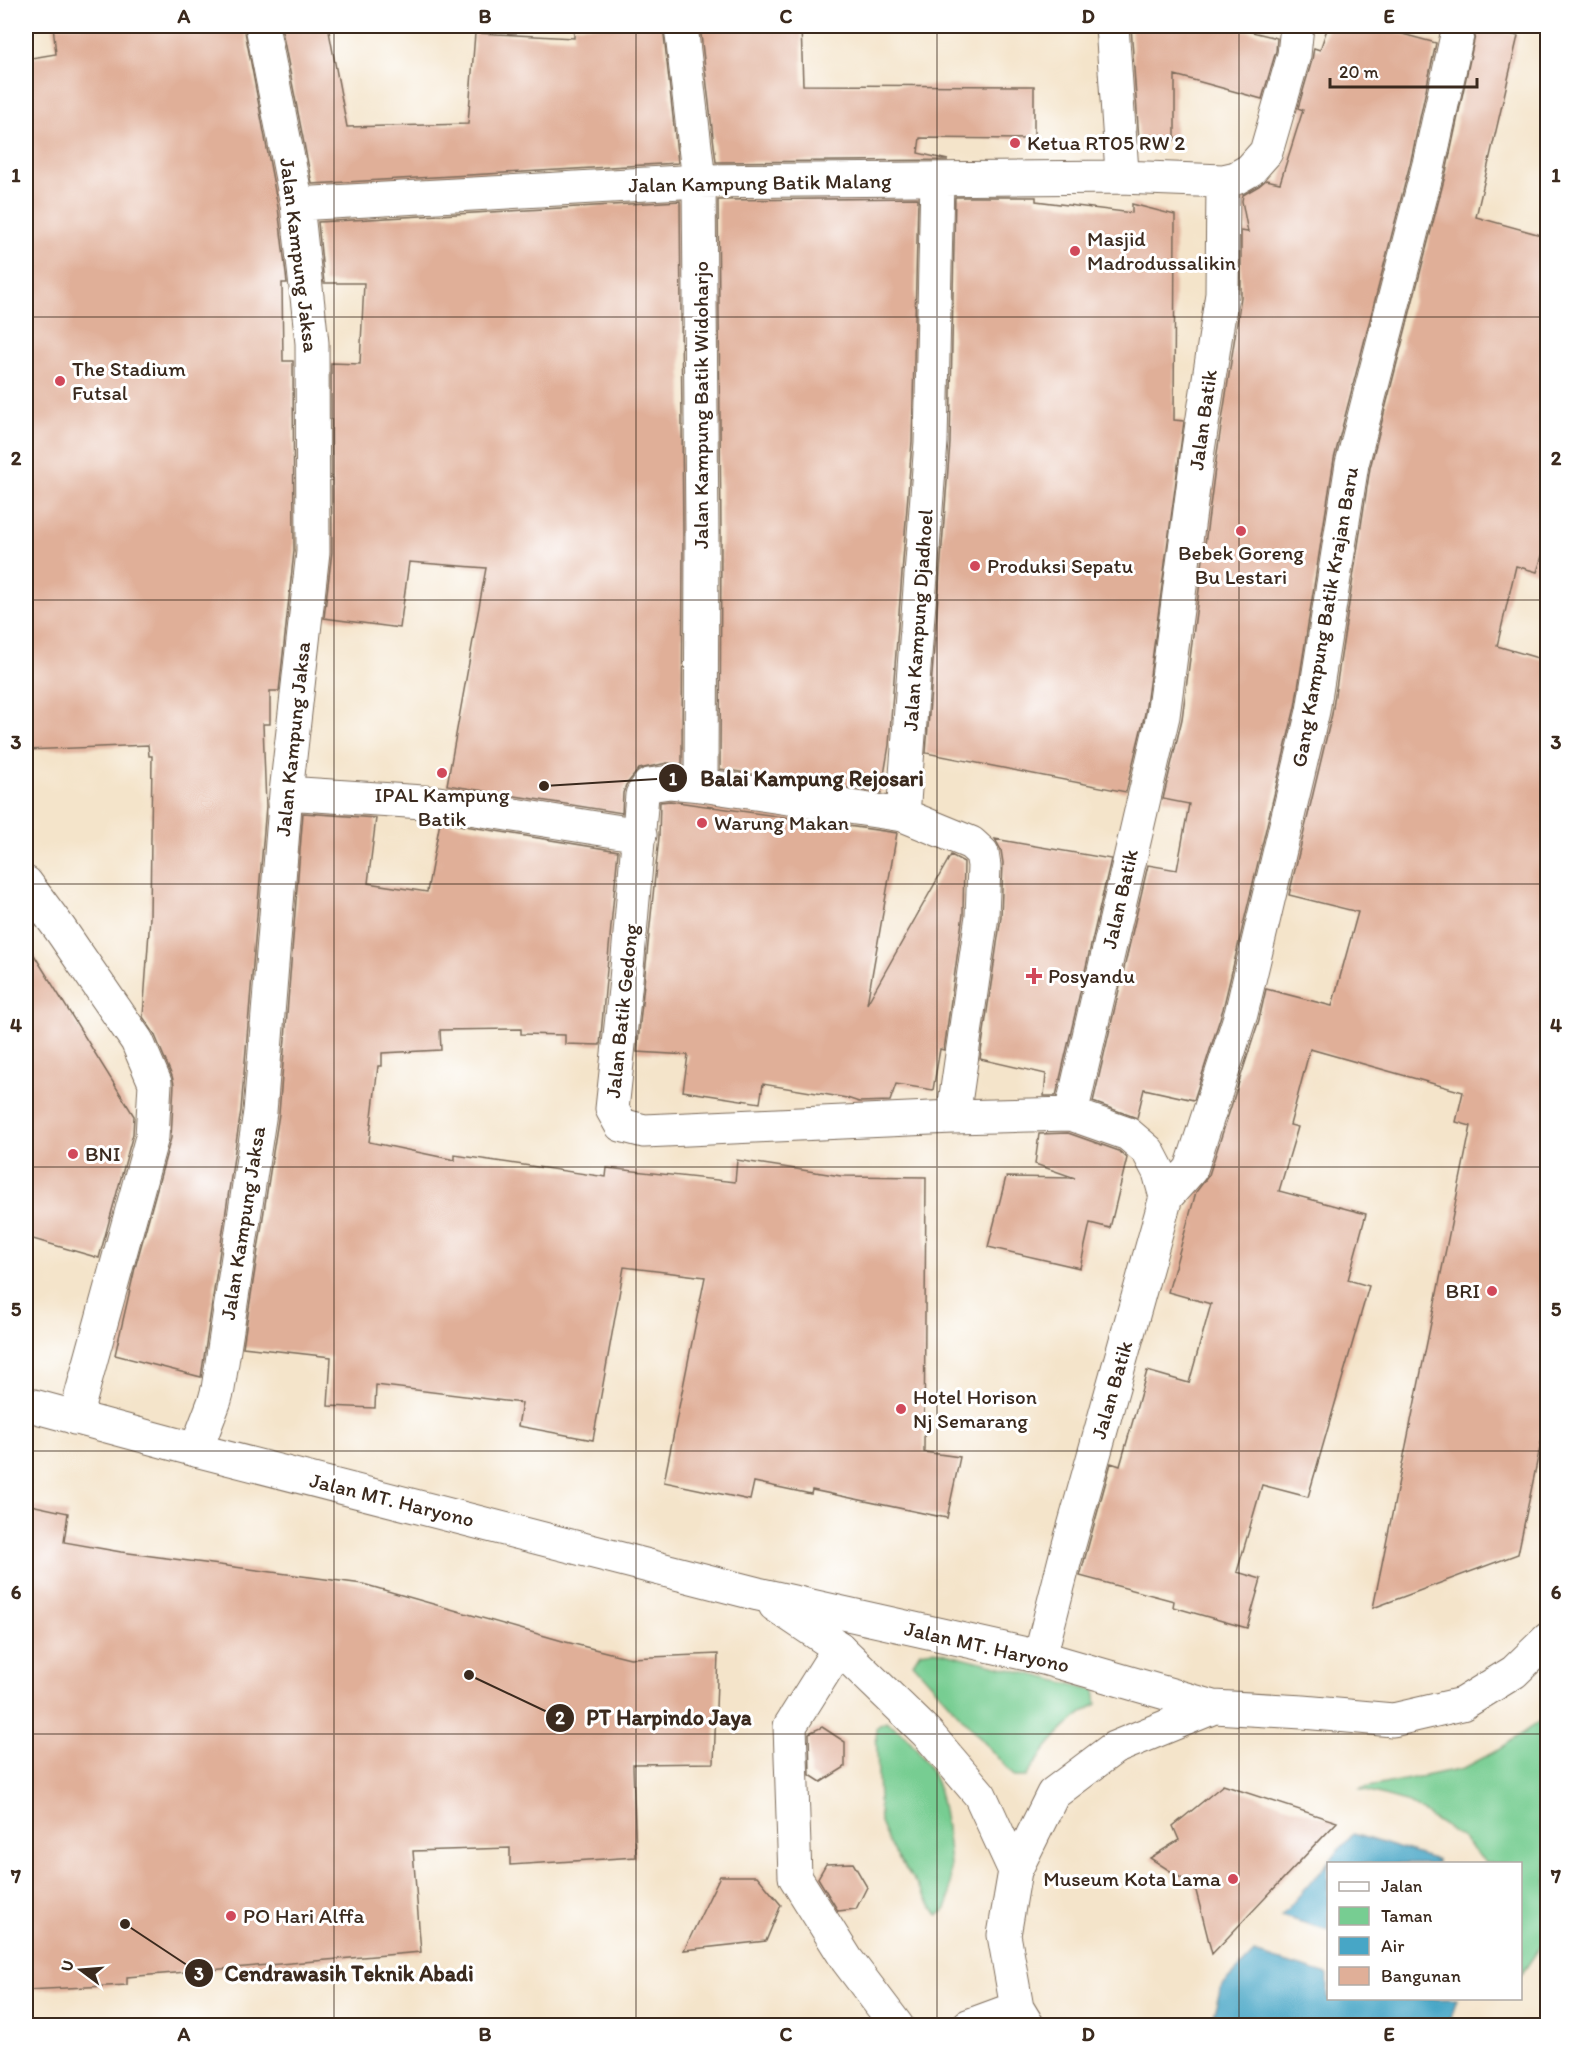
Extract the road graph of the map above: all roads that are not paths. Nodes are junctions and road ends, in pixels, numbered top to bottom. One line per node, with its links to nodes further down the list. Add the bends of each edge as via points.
1 (262, 26): 10 (street, Jalan Kampung Jaksa)
2 (681, 26): 9 (street, Jalan Kampung Batik Widoharjo)
3 (1112, 26): 6 (street)
4 (1297, 26): 8 (street, via 1294,55 1266,152 1250,170)
5 (1459, 26): 18 (street, Gang Kampung Batik Krajan Baru, via 1352,464 1312,711 1241,1014 1191,1169)
6 (1121, 177): 7 (street, Jalan Kampung Batik Malang); 8 (street, Jalan Kampung Batik Malang)
7 (937, 179): 9 (street, Jalan Kampung Batik Malang); 13 (street, Jalan Kampung Djadhoel, via 931,442)
8 (1223, 181): 16 (street, Jalan Batik, via 1222,294 1163,716)
9 (699, 182): 10 (street, Jalan Kampung Batik Malang); 11 (street, Jalan Kampung Batik Widoharjo)
10 (297, 204): 12 (street, Jalan Kampung Jaksa, via 312,343 314,552)
11 (701, 785): 13 (street); 14 (street, Jalan Batik Gedong, via 649,784 642,795)
12 (286, 793): 14 (street, via 438,803); 21 (street, Jalan Kampung Jaksa, via 260,1112 216,1400)
13 (903, 815): 17 (street, via 971,843 982,853 982,916)
14 (640, 835): 17 (street, Jalan Batik Gedong, via 612,1109 621,1125 644,1131)
15 (26, 883): 20 (street, via 137,1041 155,1083 152,1137)
16 (1071, 1114): 17 (street, Jalan Batik Gedong); 18 (street, via 1128,1134 1148,1151)
17 (953, 1117)
18 (1166, 1197): 25 (street, Jalan Batik)
19 (26, 1404): 20 (street, Jalan MT. Haryono)
20 (75, 1418): 21 (street, Jalan MT. Haryono)
21 (196, 1450): 22 (street, Jalan MT. Haryono)
22 (758, 1594): 24 (street, Jalan MT. Haryono); 25 (street, Jalan MT. Haryono)
23 (1548, 1639): 26 (street, via 1514,1672 1462,1704 1393,1720)
24 (839, 1648): 27 (street, Jalan MT. Haryono, via 927,1733 980,1795); 29 (street, via 790,1725 795,1877 848,1960)
25 (1040, 1657): 26 (street, Jalan MT. Haryono)
26 (1214, 1707): 27 (street, via 1114,1748 1053,1794)
27 (1015, 1871): 28 (street, via 1004,1935)
28 (1023, 2017): 30 (street)
29 (897, 2025)
30 (968, 2025)

